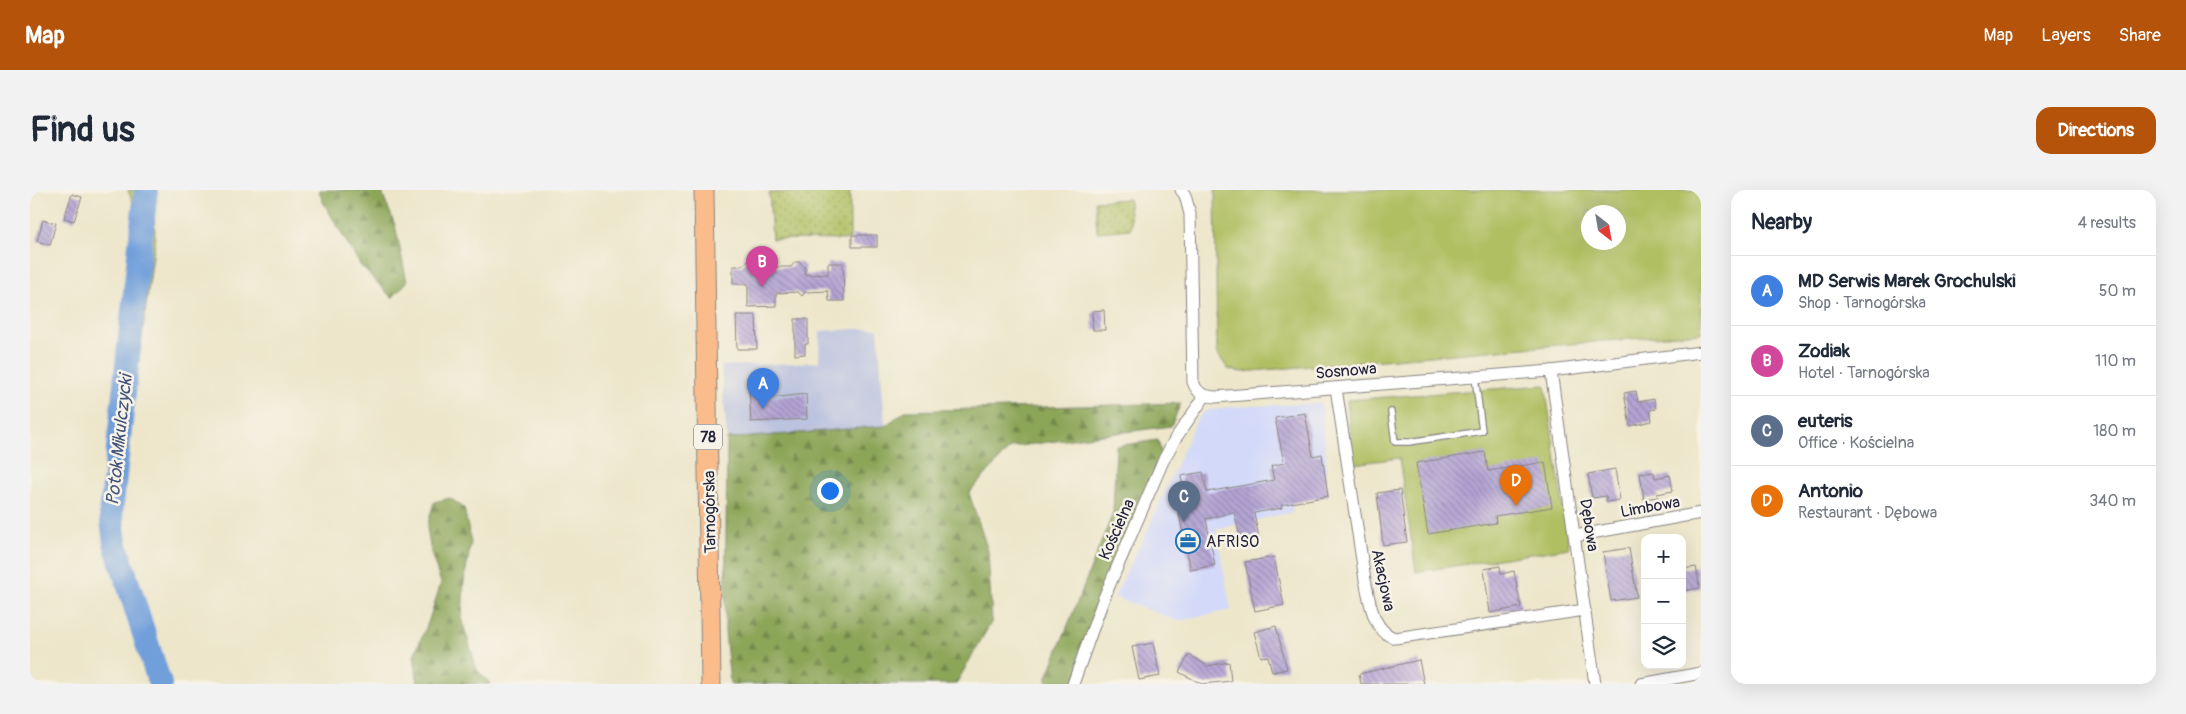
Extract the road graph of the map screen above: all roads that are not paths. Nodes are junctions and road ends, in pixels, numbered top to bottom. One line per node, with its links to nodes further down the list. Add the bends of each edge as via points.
1 (704, 190): 13 (main road, Tarnogórska / 78)
2 (1182, 190): 7 (street, via 1190,214 1193,382 1196,390)
3 (1701, 352): 4 (street, Sosnowa)
4 (1551, 371): 5 (street, Sosnowa); 10 (street, Dębowa)
5 (1475, 377): 6 (street, Sosnowa); 8 (lane, via 1482,431 1396,442)
6 (1336, 388): 7 (street, Sosnowa); 11 (street, Akacjowa, via 1365,580 1381,630 1396,638)
7 (1205, 396): 14 (street, Kościelna, via 1162,461 1103,600)
8 (1391, 412)
9 (1701, 514): 10 (street, Limbowa)
10 (1575, 536): 11 (street, Dębowa)
11 (1585, 610): 15 (street, Dębowa)
12 (1701, 673): 16 (street)
13 (711, 684)
14 (1073, 684)
15 (1595, 684)
16 (1641, 684)

